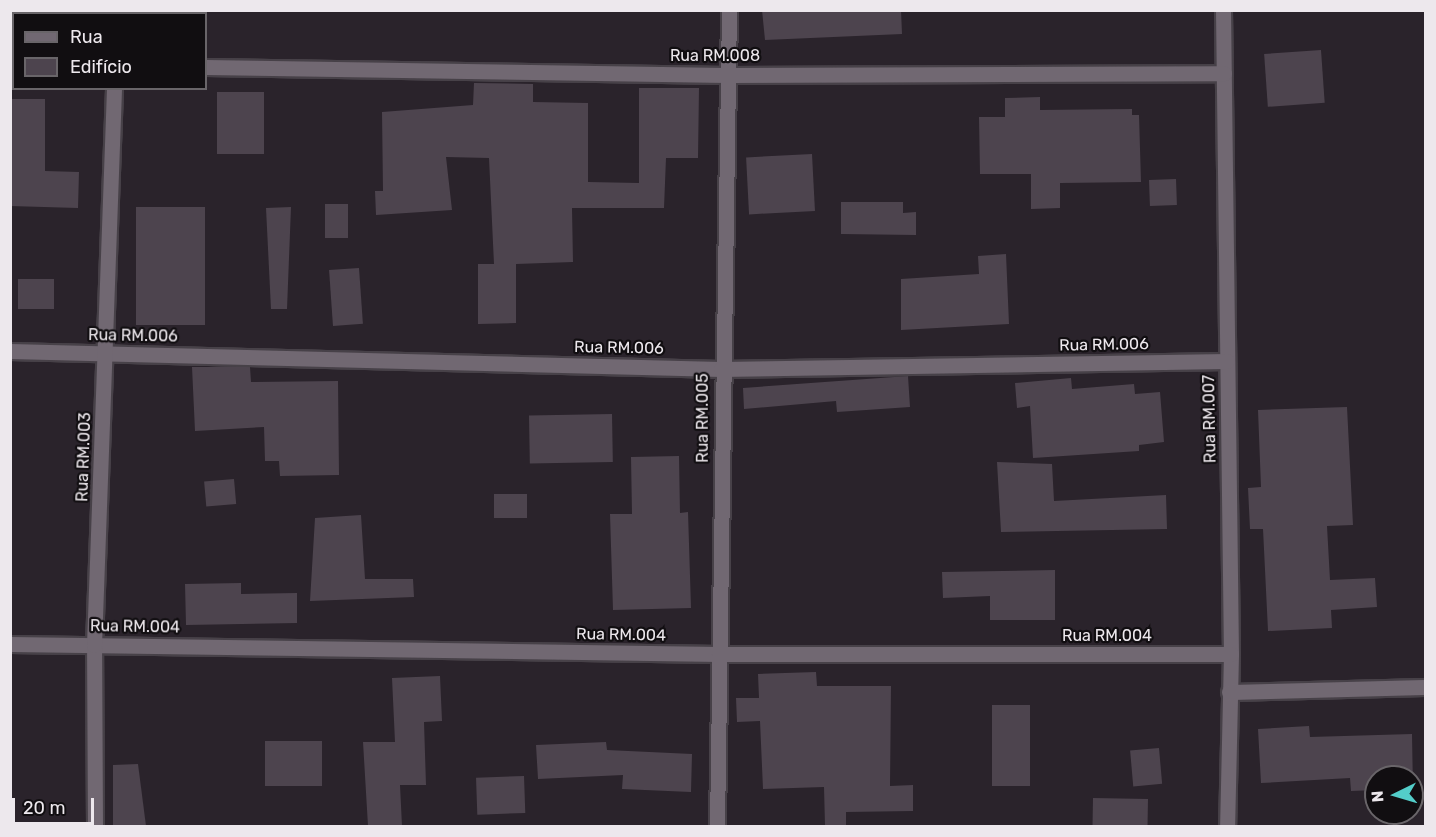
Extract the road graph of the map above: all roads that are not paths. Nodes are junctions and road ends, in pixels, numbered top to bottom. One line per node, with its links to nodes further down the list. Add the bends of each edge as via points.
1 (729, 10): 5 (street, Rua RM.005)
2 (1223, 10): 4 (street, Rua RM.007)
3 (207, 67): 5 (street, Rua RM.008)
4 (1224, 73): 5 (street, Rua RM.008); 9 (street, Rua RM.007)
5 (729, 75): 10 (street, Rua RM.005)
6 (114, 90): 8 (street, Rua RM.003)
7 (10, 351): 8 (street, Rua RM.006)
8 (107, 353): 10 (street, Rua RM.006); 12 (street, Rua RM.003)
9 (1227, 362): 10 (street, Rua RM.006); 14 (street, Rua RM.007)
10 (721, 369): 13 (street, Rua RM.005)
11 (10, 644): 12 (street, Rua RM.004)
12 (94, 645): 13 (street, Rua RM.004); 17 (street, Rua RM.003)
13 (719, 654): 14 (street, Rua RM.004); 18 (street, Rua RM.005)
14 (1231, 654): 16 (street, Rua RM.007)
15 (1425, 687): 16 (street)
16 (1229, 692): 19 (street, Rua RM.007)
17 (95, 826)
18 (717, 826)
19 (1227, 826)

